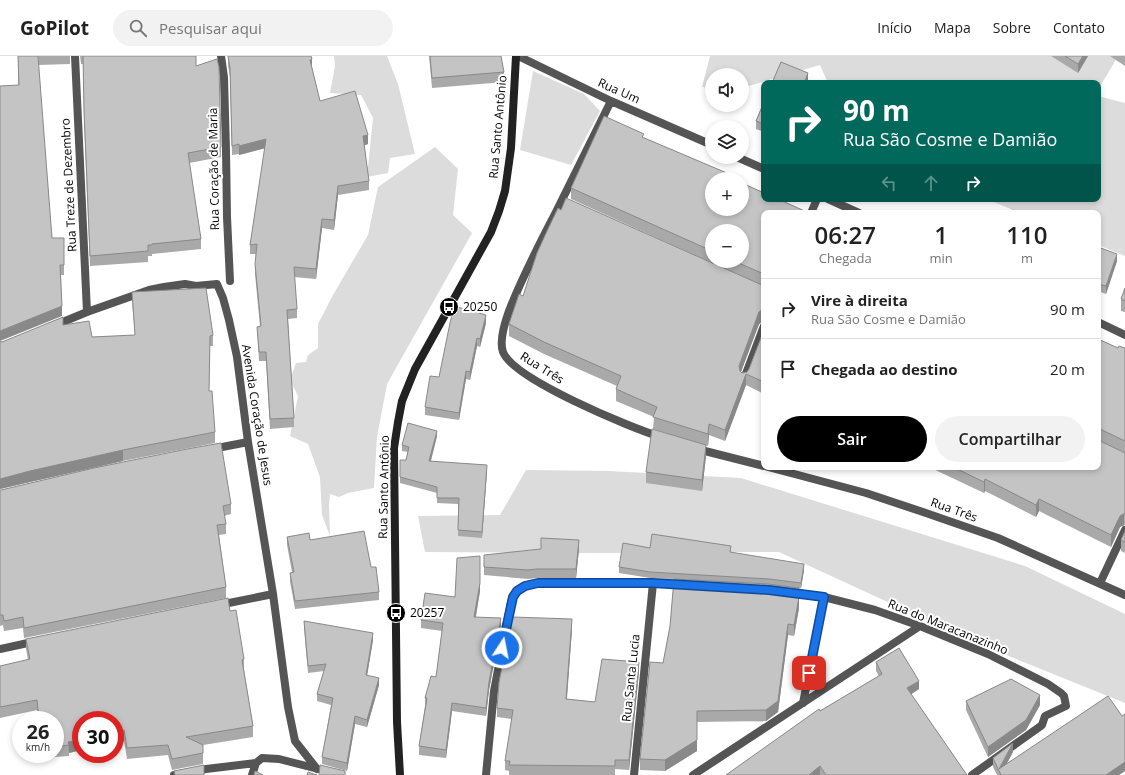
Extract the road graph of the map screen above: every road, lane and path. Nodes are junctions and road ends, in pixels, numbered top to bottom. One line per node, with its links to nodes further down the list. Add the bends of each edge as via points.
1 (75, 56): 11 (street, Rua Treze de Dezembro)
2 (221, 56): 10 (street, Rua Coração de Maria, via 224,77)
3 (517, 56): 4 (street, Rua Um); 39 (main road, Rua Santo Antônio, via 511,148 499,211 488,239 415,369 402,401 398,422 394,448 397,722)
4 (611, 101): 5 (street, Rua Um); 17 (street, Rua Três, via 565,203 534,256 509,312 502,340 503,352 514,366 533,379 639,430)
5 (705, 142)
6 (749, 162): 7 (street)
7 (761, 168)
8 (835, 202): 9 (street)
9 (852, 210)
10 (230, 281)
11 (87, 312): 13 (street, Avenida Coração de Jesus); 18 (street, Avenida Coração de Jesus, via 164,286 217,284 223,298 237,357)
12 (1101, 323): 15 (street)
13 (43, 329)
14 (761, 334): 16 (street)
15 (1125, 335)
16 (744, 379)
17 (667, 439)
18 (248, 442): 20 (street); 28 (street, Avenida Coração de Jesus)
19 (688, 446): 21 (street)
20 (204, 450)
21 (761, 465)
22 (779, 470): 25 (street, Rua Três, via 866,493 931,514 998,538)
23 (1125, 530): 25 (street)
24 (653, 583): 26 (street); 40 (street, via 538,583 517,591 511,602 494,691); 41 (street, Rua Santa Lucia)
25 (1100, 583): 29 (street, Rua Três)
26 (692, 586)
27 (777, 591): 30 (street, Rua do Maracanazinho)
28 (273, 594): 31 (street); 36 (street, Avenida Coração de Jesus, via 295,741 320,770 279,759 262,758)
29 (1125, 595)
30 (824, 597): 32 (street, Rua do Maracanazinho, via 875,610); 35 (street)
31 (210, 607)
32 (920, 626): 35 (street); 43 (street, Rua do Maracanazinho, via 988,654 1048,684 1064,696 1066,706 1045,716 1042,725)
33 (47, 639): 34 (street)
34 (0, 649)
35 (803, 703): 42 (street)
36 (256, 763): 37 (street); 38 (street)
37 (174, 775)
38 (252, 775)
39 (400, 775)
40 (486, 775)
41 (634, 775)
42 (693, 775)
43 (972, 775)

